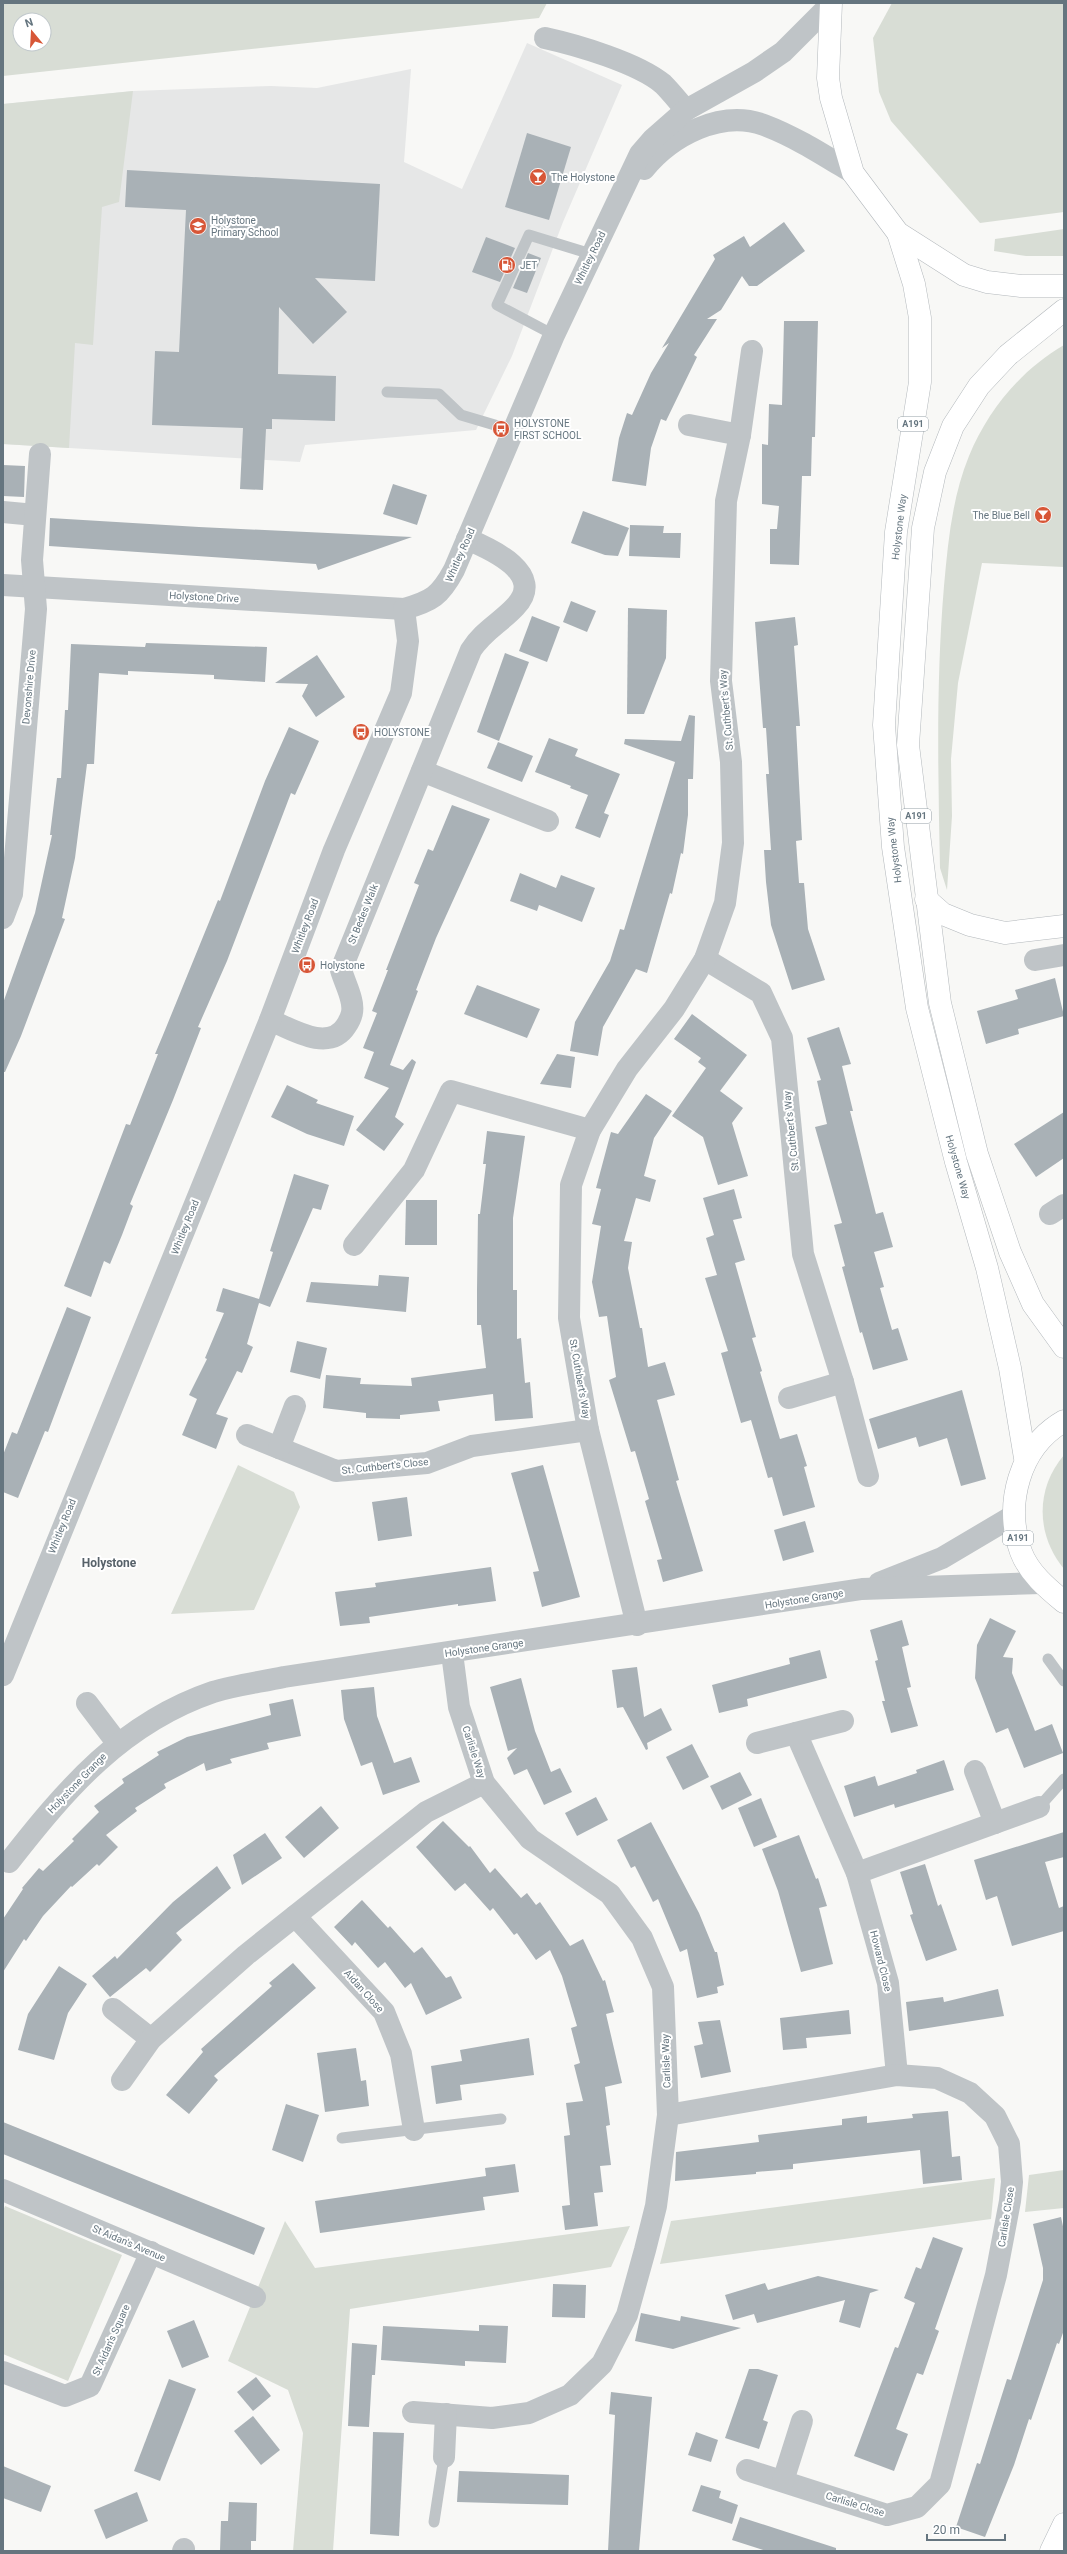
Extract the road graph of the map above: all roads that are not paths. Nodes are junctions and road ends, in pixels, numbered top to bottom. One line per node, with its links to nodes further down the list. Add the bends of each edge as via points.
1 (830, 4): 3 (street, Whitley Road, via 772,60); 4 (main road, via 829,84)
2 (545, 38): 3 (street, via 569,43 639,69 663,84)
3 (686, 110): 5 (street, Whitley Road, via 640,154)
4 (853, 173): 5 (street, Whitley Road, via 810,147 763,125 723,122 683,135 665,148 648,163); 6 (main road)
5 (618, 200): 7 (street, Whitley Road)
6 (898, 233): 8 (main road, via 964,275 987,282 1021,286); 43 (main road, Holystone Way / A191, via 914,284 920,318 920,382 896,532 884,725 893,847 917,1008 956,1162 987,1268 1010,1368)
7 (591, 254): 10 (street, Whitley Road); 10 (lane, via 529,235 497,305)
8 (1064, 286)
9 (1064, 310): 26 (main road, A191, via 1008,355 979,386 953,426 935,472 923,528 908,745)
10 (554, 335): 14 (street, Whitley Road)
11 (752, 351): 15 (street, St. Cuthbert's Way)
12 (387, 392): 14 (lane, via 439,394 461,415)
13 (689, 425): 15 (street)
14 (512, 430): 19 (street, Whitley Road)
15 (740, 435): 30 (street, St. Cuthbert's Way, via 726,501 721,682 730,762 733,844 725,903)
16 (40, 454): 18 (street, Devonshire Drive)
17 (3, 512): 18 (street)
18 (35, 515): 21 (street, Devonshire Drive, via 32,560)
19 (467, 539): 22 (street, Whitley Road, via 445,588 436,597); 23 (street, St Bedes Walk, via 507,558 522,578 522,597 515,607 480,636 471,650)
20 (3, 585): 21 (street, Holystone Drive)
21 (35, 588): 22 (street, Holystone Drive); 25 (street, Devonshire Drive, via 36,609)
22 (404, 609): 32 (street, Whitley Road, via 408,641 401,693 334,850)
23 (422, 770): 24 (street); 32 (street, St Bedes Walk, via 341,970 351,999 352,1015 345,1028 331,1038 312,1038)
24 (548, 821)
25 (8, 893): 27 (street, Devonshire Drive)
26 (926, 899): 28 (main road, via 943,914 970,925 1005,933); 35 (main road, A191, via 940,1003 978,1154 1010,1252 1027,1291 1033,1304)
27 (3, 918)
28 (1064, 926)
29 (1064, 954): 31 (street)
30 (705, 959): 33 (street, St. Cuthbert's Way, via 674,1009 627,1069); 36 (street, St. Cuthbert's Way, via 761,994 782,1038 803,1254)
31 (1035, 960)
32 (270, 1020): 52 (street, Whitley Road)
33 (590, 1130): 34 (street, via 451,1091 414,1170); 40 (street, St. Cuthbert's Way, via 571,1185 569,1228 569,1318)
34 (354, 1245)
35 (1064, 1348)
36 (843, 1382): 37 (street); 44 (street, St. Cuthbert's Way)
37 (789, 1398)
38 (295, 1406): 42 (street)
39 (1064, 1421): 43 (main road, Holystone Way / A191, via 1054,1427)
40 (588, 1430): 42 (street, St. Cuthbert's Close, via 472,1446 427,1463 336,1471); 49 (street, St. Cuthbert's Way)
41 (247, 1435): 42 (street, St. Cuthbert's Close)
42 (279, 1448)
43 (1025, 1458): 45 (main road, Holystone Way / A191, via 1017,1485)
44 (868, 1476)
45 (1013, 1516): 46 (main road, Holystone Way / A191, via 1021,1552); 47 (street, Holystone Grange, via 942,1558)
46 (1041, 1583): 47 (street, Holystone Grange); 48 (main road, Holystone Way / A191)
47 (862, 1589): 49 (street, Holystone Grange)
48 (1064, 1602)
49 (637, 1625): 50 (street, Holystone Grange)
50 (452, 1653): 58 (street, Holystone Grange, via 284,1677 213,1692 149,1721); 61 (street, Carlisle Way, via 459,1708)
51 (1048, 1659): 53 (lane)
52 (5, 1665)
53 (1064, 1681)
54 (87, 1703): 58 (street)
55 (843, 1721): 56 (street)
56 (796, 1733): 57 (street); 65 (street, Howard Close)
57 (757, 1743)
58 (118, 1744): 64 (street, Holystone Grange, via 102,1756 57,1801)
59 (975, 1771): 63 (street)
60 (1064, 1779): 62 (lane)
61 (484, 1783): 66 (street, via 426,1812); 71 (street, Carlisle Way, via 530,1838 610,1894 642,1938 663,1987)
62 (1039, 1807): 63 (street)
63 (995, 1823): 65 (street)
64 (9, 1862)
65 (857, 1872): 69 (street, Howard Close, via 888,1983)
66 (296, 1916): 68 (street, via 246,1955); 73 (street, Aidan Close, via 384,2012 400,2054)
67 (113, 2009): 68 (street)
68 (151, 2040): 70 (street)
69 (897, 2075): 71 (street, Carlisle Close); 84 (street, Carlisle Close, via 937,2078 970,2094 995,2116 1009,2144 1012,2182 996,2275 940,2484 917,2507 887,2515)
70 (122, 2080)
71 (668, 2114): 80 (street, Carlisle Way, via 656,2206 645,2250 626,2315 602,2364 570,2395 529,2413 492,2418)
72 (501, 2119): 73 (lane)
73 (414, 2130): 74 (lane)
74 (342, 2138)
75 (3, 2190): 76 (street, St Aidan's Avenue)
76 (151, 2252): 77 (street, St Aidan's Avenue); 78 (street, St Aidan's Square, via 90,2386 65,2396)
77 (255, 2297)
78 (3, 2372)
79 (413, 2412): 80 (street, Carlisle Way)
80 (446, 2414): 82 (street)
81 (802, 2421): 84 (street)
82 (444, 2457): 85 (lane)
83 (747, 2470): 84 (street, Carlisle Close)
84 (782, 2481)
85 (434, 2522)
86 (1064, 2524): 87 (main road)
87 (1051, 2551)

